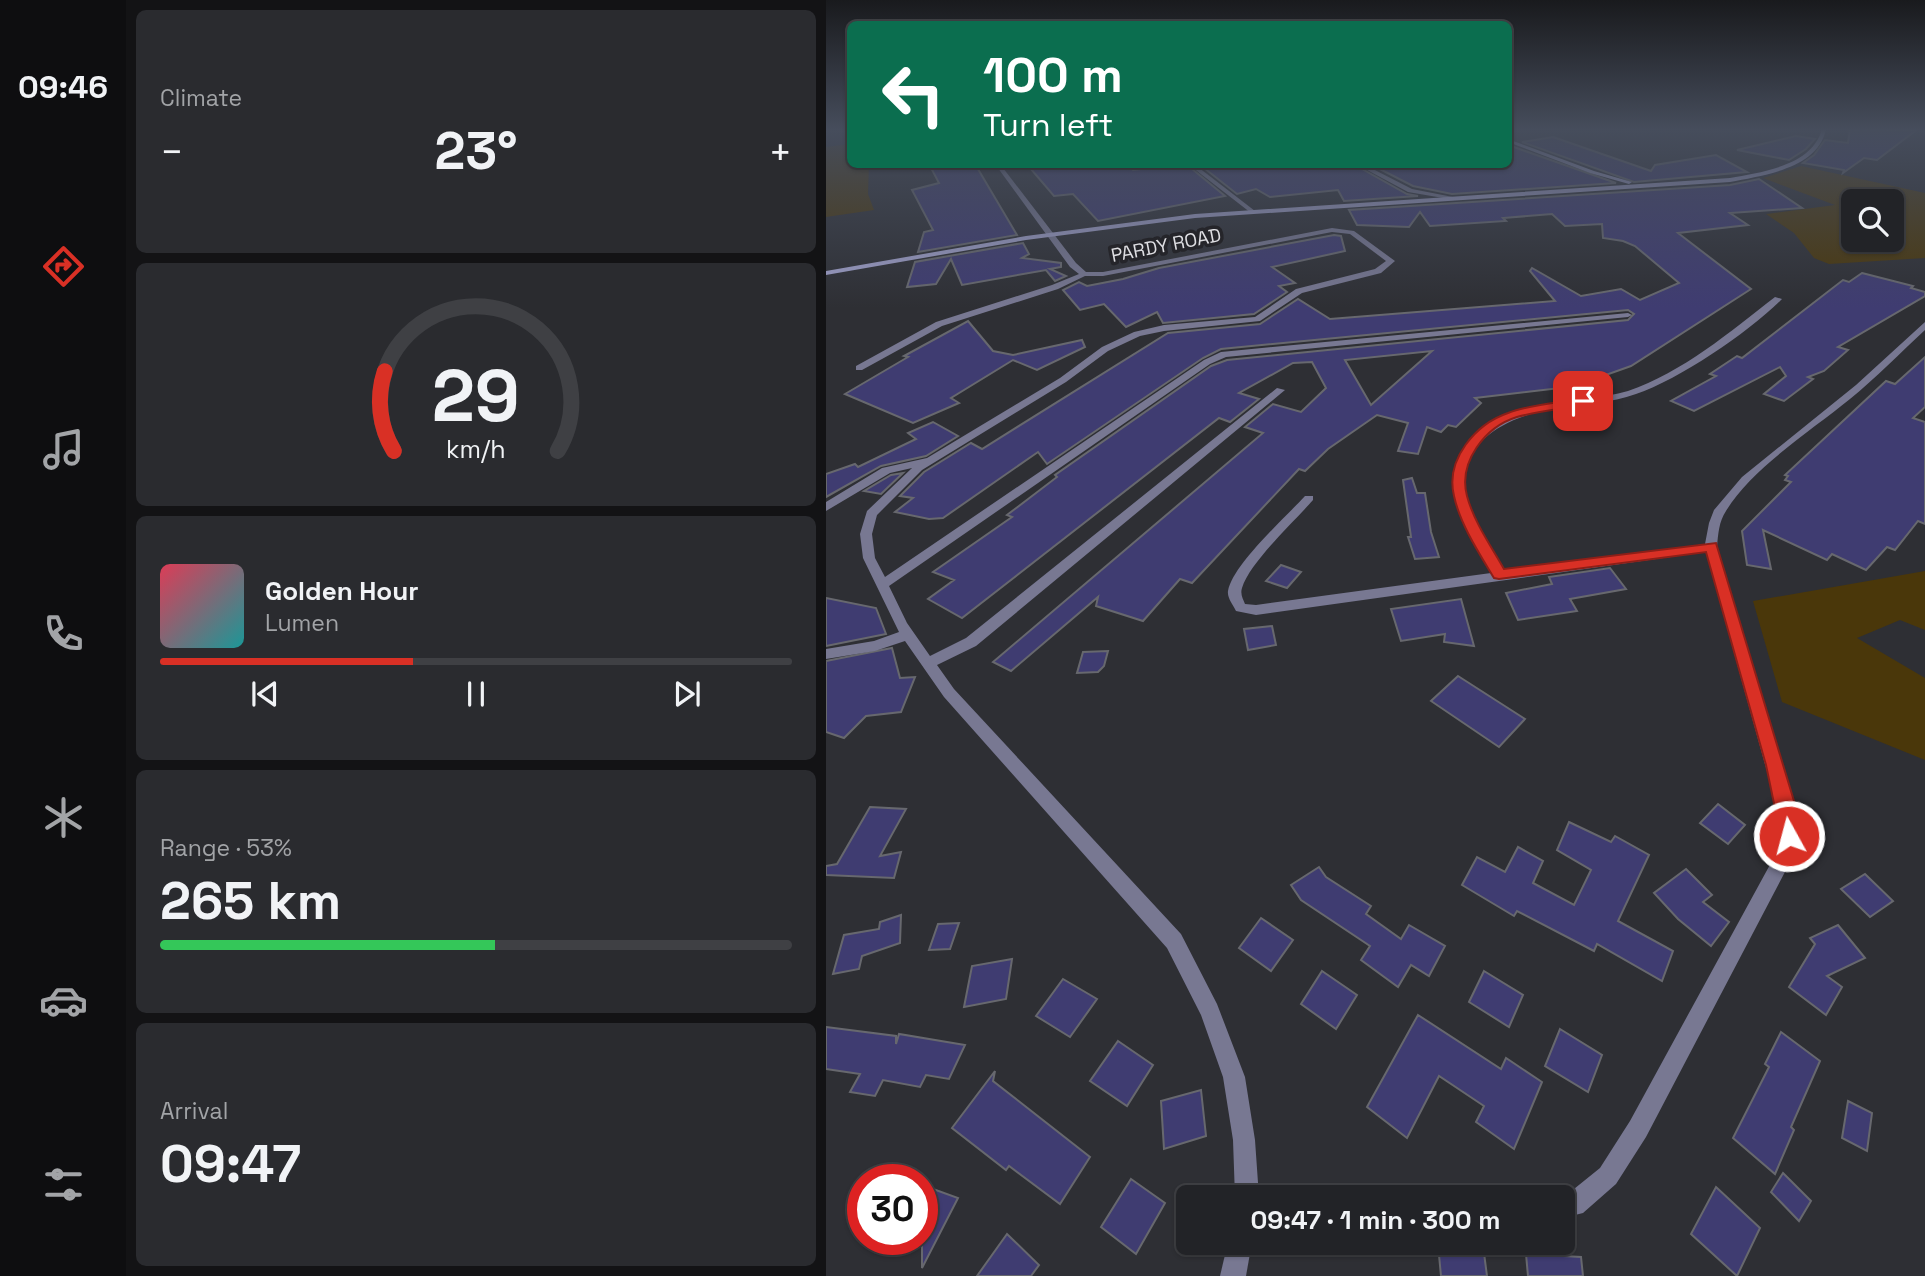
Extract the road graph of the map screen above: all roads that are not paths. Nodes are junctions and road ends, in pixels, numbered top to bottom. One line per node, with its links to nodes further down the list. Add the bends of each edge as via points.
1 (1016, 189): 11 (street, PARDY ROAD)
2 (1222, 189): 10 (street)
3 (1405, 189): 6 (street)
4 (1568, 189): 7 (street)
5 (1609, 189): 7 (street)
6 (1410, 191): 8 (street); 9 (street)
7 (1564, 191): 8 (street)
8 (1455, 198): 9 (street)
9 (1406, 201): 10 (street)
10 (1253, 212): 11 (street)
11 (1051, 235): 12 (street); 13 (street, PARDY ROAD)
12 (826, 273)
13 (1084, 274): 17 (street, via 939,324); 19 (street, PARDY ROAD, via 1332,230 1352,232 1391,261 1378,271 1299,291 1251,321 1164,328 1119,342)
14 (1778, 299): 23 (street, via 1719,344 1651,385 1609,399 1512,415 1485,430 1469,447 1460,472 1460,494)
15 (1628, 315): 24 (street, via 1224,354)
16 (1925, 325): 22 (street, via 1738,490 1720,511)
17 (859, 368)
18 (1280, 390): 27 (street, via 971,642)
19 (932, 460): 21 (street, via 886,470); 24 (street, via 872,514 866,534 869,558)
20 (1309, 498): 23 (street, via 1241,576 1235,597 1241,608 1256,610)
21 (826, 507)
22 (1711, 547): 23 (street); 29 (street, via 1775,765 1789,836 1780,864 1638,1129 1608,1176)
23 (1499, 575)
24 (882, 585): 25 (street)
25 (908, 634): 26 (street, via 875,646); 27 (street)
26 (826, 654)
27 (928, 663): 28 (street, via 949,693 1174,941 1210,1011 1234,1077)
28 (1246, 1185)
29 (1575, 1203)
30 (1237, 1255): 31 (street)
31 (1233, 1276)

